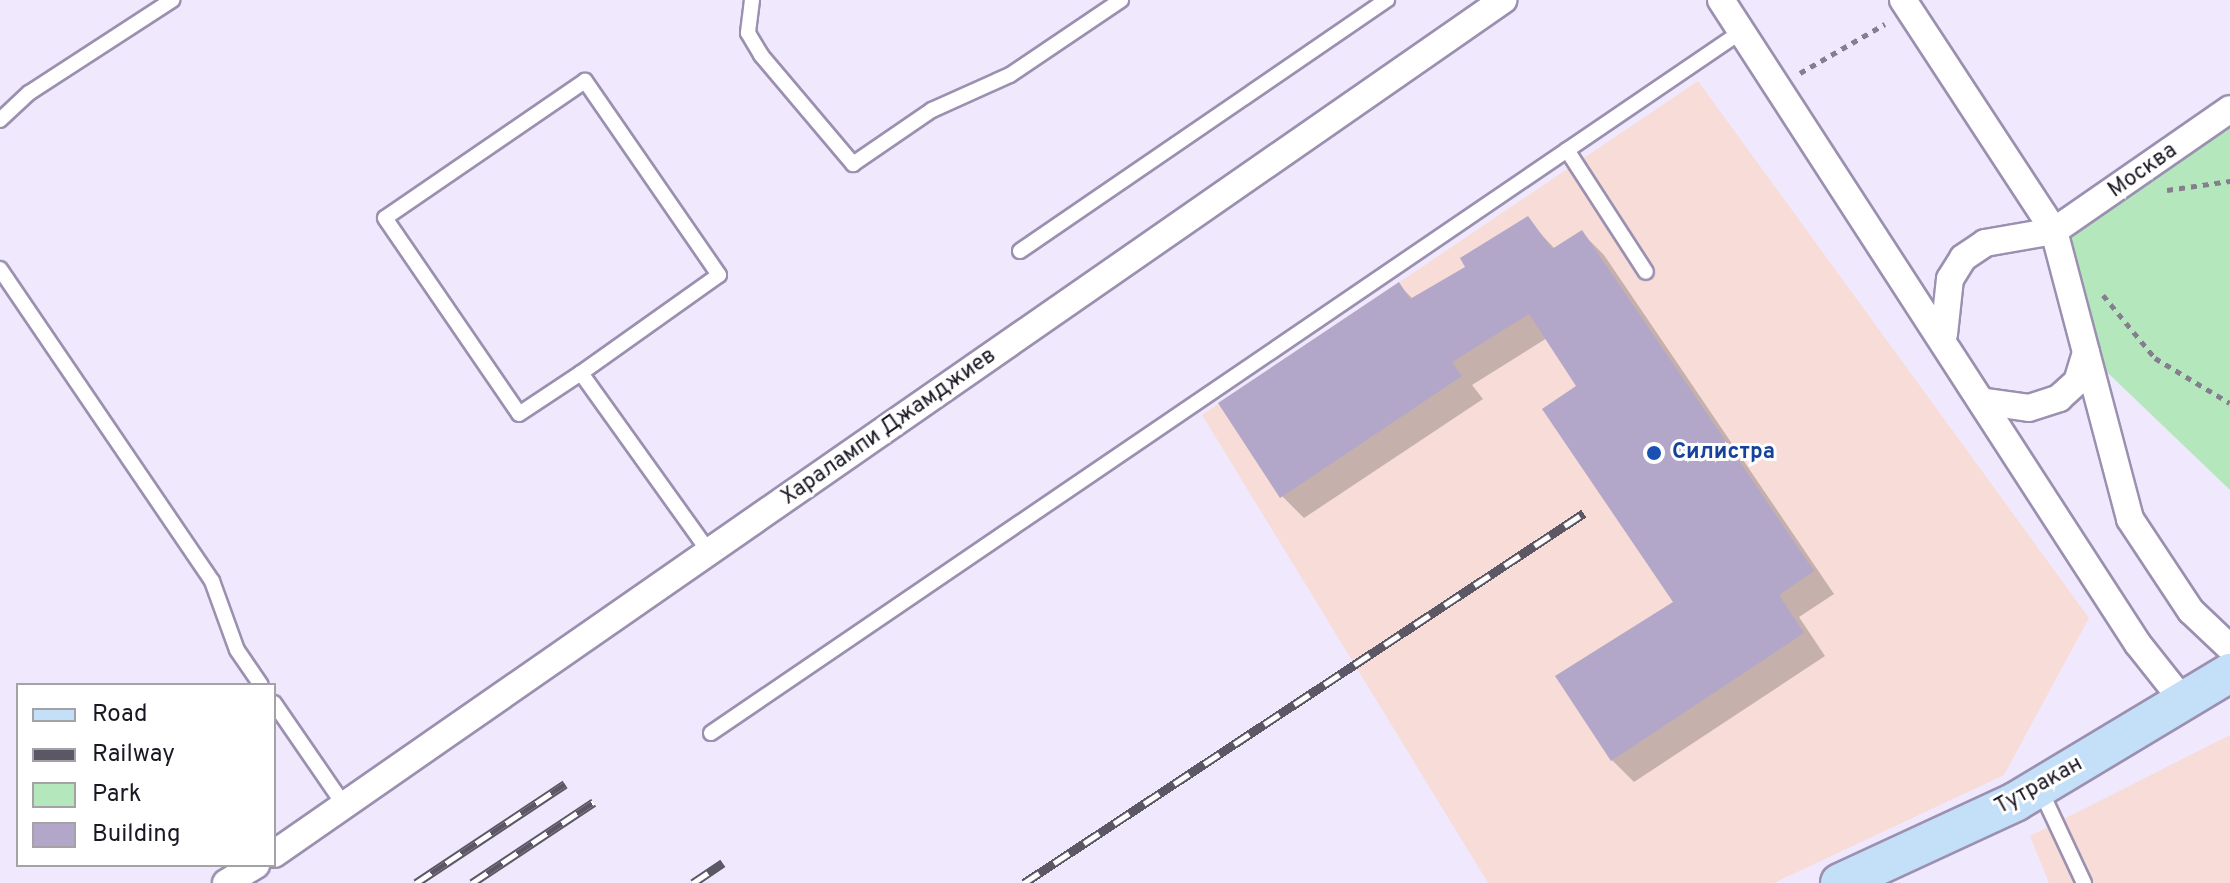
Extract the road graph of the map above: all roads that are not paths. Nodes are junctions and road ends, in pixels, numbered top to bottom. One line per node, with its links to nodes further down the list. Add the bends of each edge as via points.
1 (172, 0): 10 (lane, via 29,93)
2 (752, 0): 3 (lane, via 748,33 761,55 853,164 932,110 1010,75)
3 (1121, 0)
4 (1387, 0): 13 (lane)
5 (1721, 0): 8 (street)
6 (1491, 3): 20 (street, Харалампи Джамджиев)
7 (1906, 5): 12 (street)
8 (1742, 31): 11 (lane); 16 (street)
9 (2230, 109): 12 (street, Москва)
10 (0, 120)
11 (1567, 150): 15 (lane); 26 (lane)
12 (2054, 231): 16 (street, via 1985,243 1963,258 1950,279); 17 (street)
13 (1020, 251)
14 (0, 269): 23 (lane, via 212,581 237,650)
15 (1646, 272)
16 (1944, 334): 19 (street)
17 (2086, 352): 19 (street, via 2077,382 2059,398 2029,408); 21 (street, via 2130,519 2191,611)
18 (581, 373): 18 (lane, via 519,414 385,218 585,81 719,275); 20 (lane)
19 (1987, 402): 24 (street, via 2138,644)
20 (709, 552): 28 (street, Харалампи Джамджиев)
21 (2230, 648)
22 (2230, 673): 24 (street, Тутракан)
23 (260, 683)
24 (2184, 702): 27 (street, Тутракан)
25 (276, 706): 28 (lane)
26 (711, 733)
27 (2039, 787): 32 (street, Тутракан); 33 (lane)
28 (344, 805): 29 (street, Харалампи Джамджиев)
29 (276, 853)
30 (253, 867): 31 (street)
31 (226, 883)
32 (1840, 883)
33 (2084, 883)

